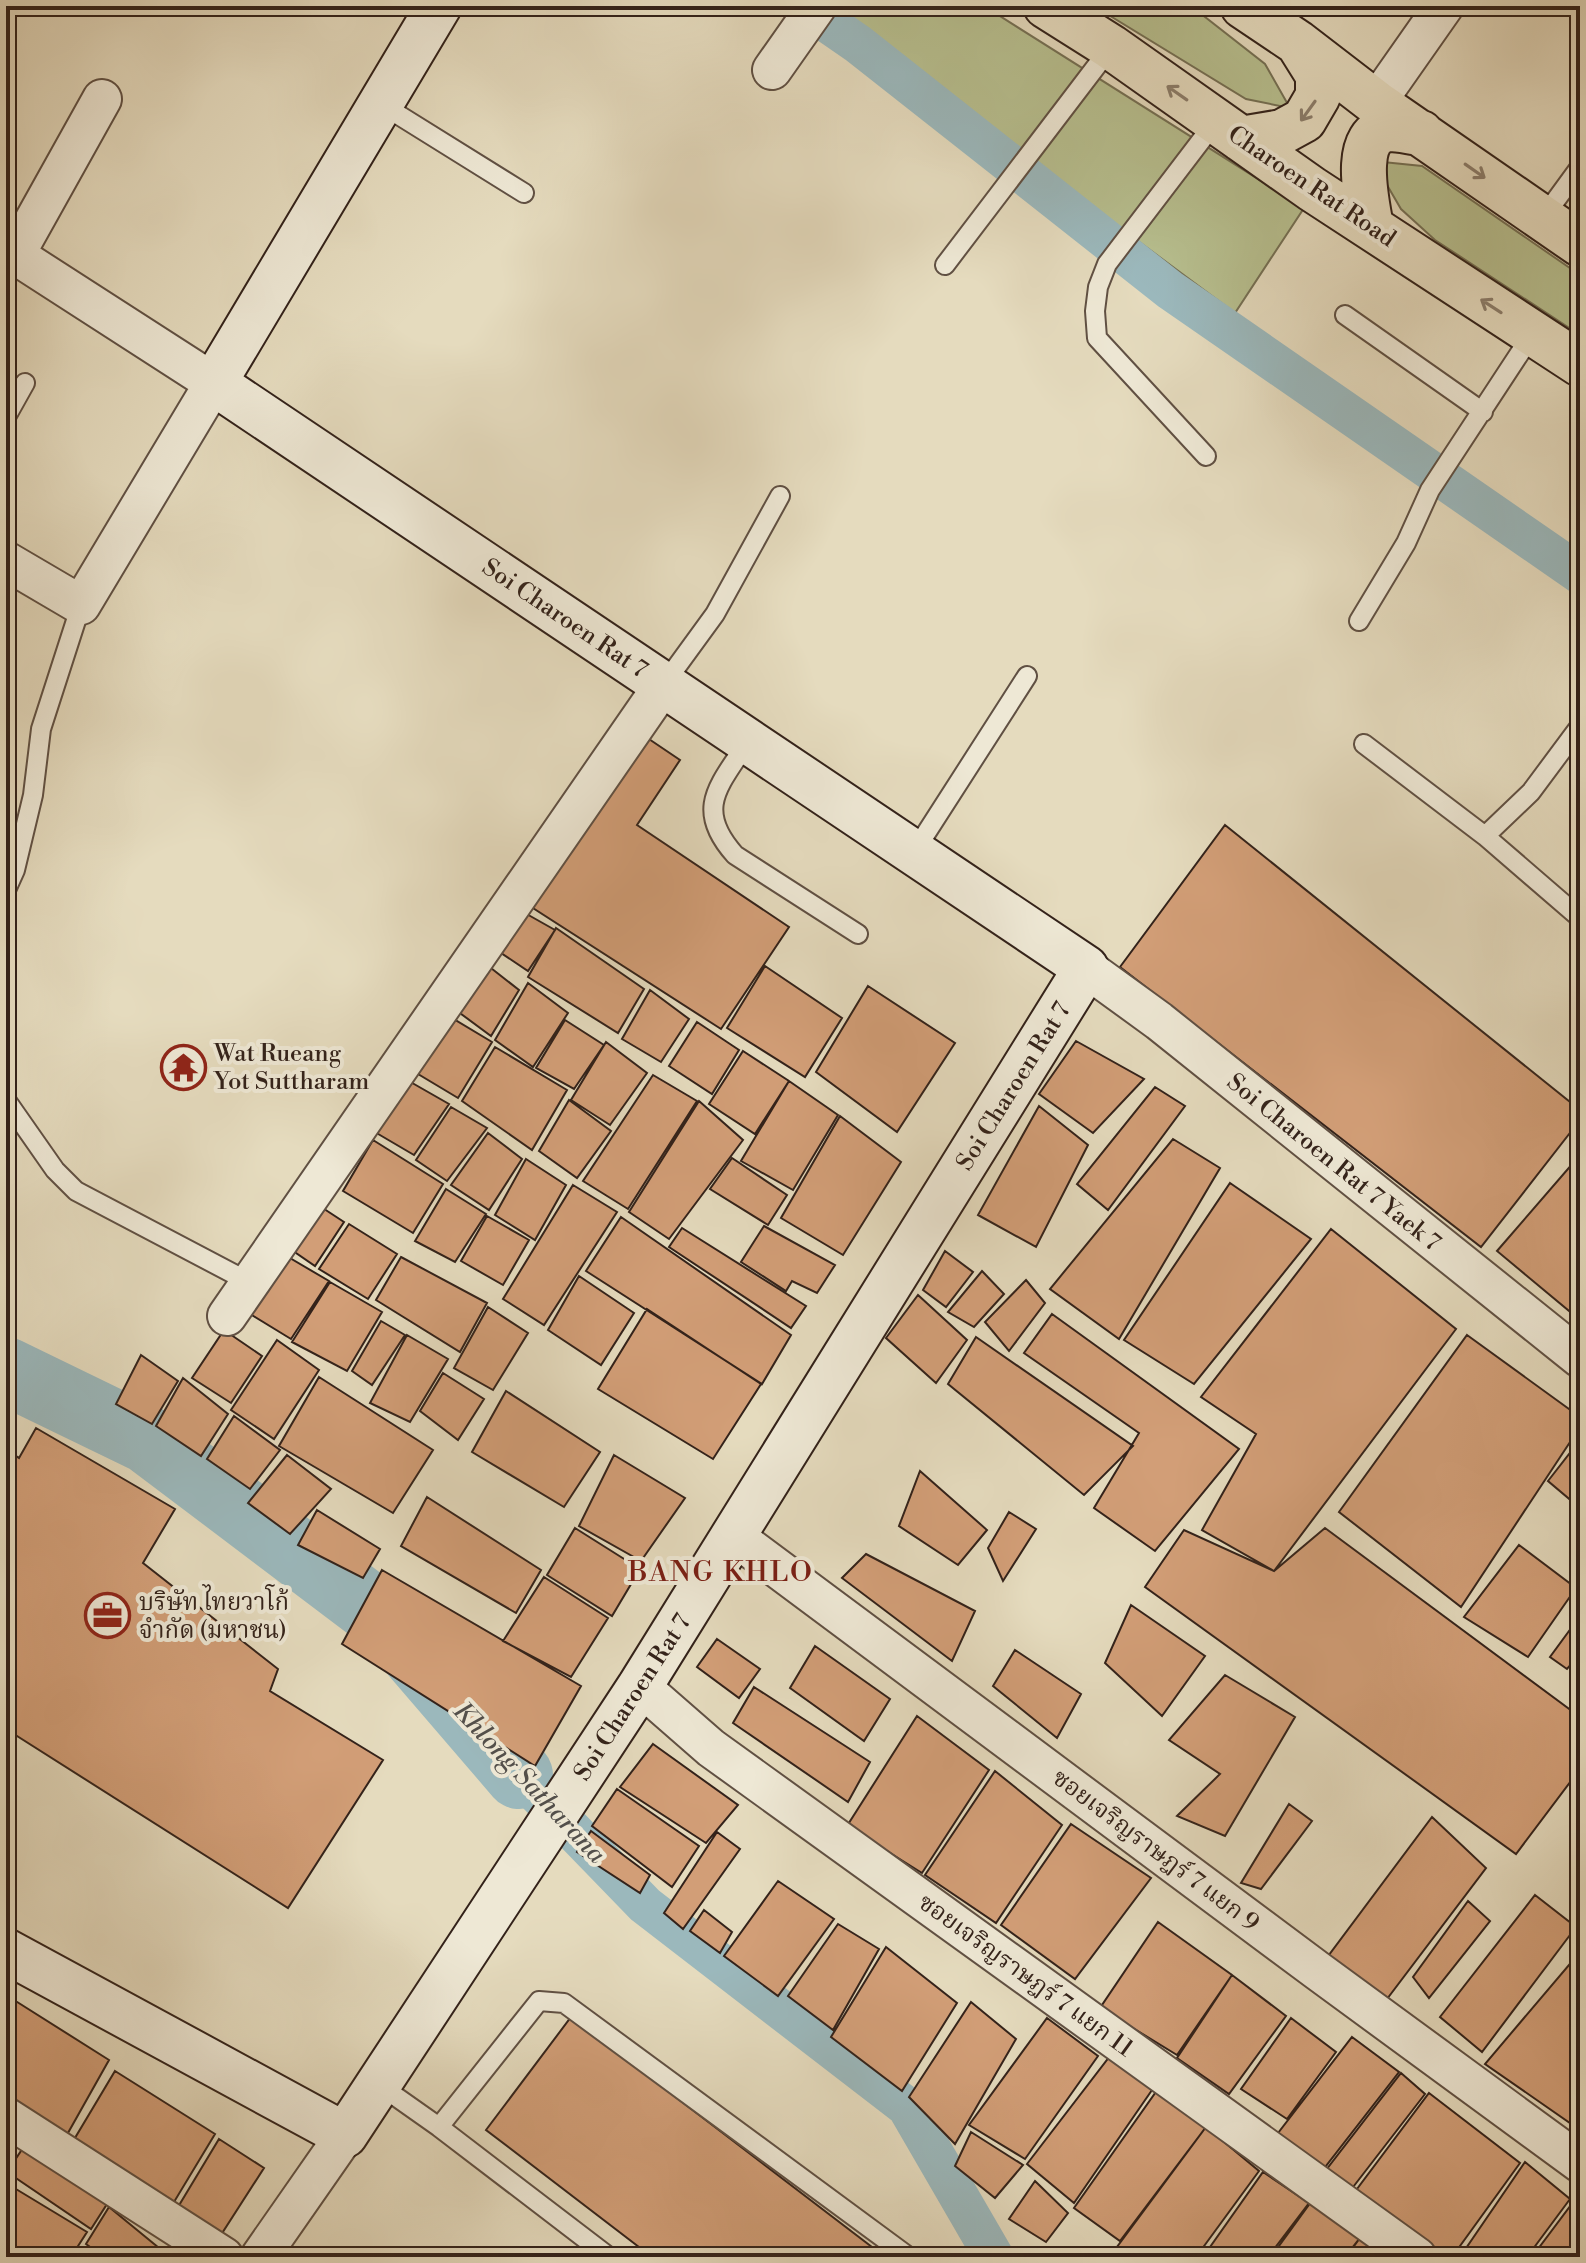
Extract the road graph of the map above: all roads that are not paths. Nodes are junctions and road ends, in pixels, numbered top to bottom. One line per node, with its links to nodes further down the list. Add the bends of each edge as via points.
1 (439, 6): 11 (street)
2 (1046, 6): 7 (main road, Charoen Rat Road)
3 (1243, 6): 6 (main road)
4 (1444, 6): 10 (street)
5 (808, 19): 8 (street)
6 (1298, 43): 10 (main road); 12 (main road, one-way to 12, via 1318,75 1318,96 1304,120 1282,132)
7 (1111, 47): 12 (main road, Charoen Rat Road, one-way to 7); 20 (lane)
8 (772, 70)
9 (102, 99): 19 (street)
10 (1376, 103): 13 (main road)
11 (381, 104): 15 (lane); 25 (street)
12 (1228, 130): 17 (main road, Charoen Rat Road); 28 (lane, via 1148,208 1107,264 1095,311 1097,338)
13 (1421, 133): 16 (main road, one-way to 16); 17 (main road, via 1388,129 1370,141 1364,156)
14 (1580, 167): 16 (lane)
15 (524, 193)
16 (1542, 219): 18 (main road)
17 (1371, 227): 22 (main road, Charoen Rat Road, one-way to 17)
18 (1580, 244)
19 (11, 252): 25 (street)
20 (945, 265)
21 (1345, 315): 26 (lane)
22 (1533, 333): 23 (main road, Charoen Rat Road); 26 (lane)
23 (1580, 364)
24 (25, 383): 27 (lane)
25 (214, 383): 31 (street); 34 (street, Soi Charoen Rat 7)
26 (1483, 412): 32 (lane, via 1430,490 1406,543)
27 (6, 417)
28 (1206, 456)
29 (780, 496): 34 (lane, via 715,614)
30 (6, 561): 31 (street)
31 (81, 605): 40 (lane, via 41,729 33,795)
32 (1359, 621)
33 (1027, 676): 39 (lane)
34 (664, 684): 36 (street, Soi Charoen Rat 7); 45 (street)
35 (1580, 726): 38 (lane, via 1531,792)
36 (748, 741): 39 (street, Soi Charoen Rat 7); 42 (lane, via 716,790 713,817 719,837 735,855)
37 (1364, 744): 38 (lane)
38 (1485, 836): 41 (lane)
39 (914, 852): 43 (street, Soi Charoen Rat 7)
40 (6, 890)
41 (1580, 918)
42 (858, 934)
43 (1086, 968): 47 (street, Soi Charoen Rat 7 Yaek 7); 48 (street, Soi Charoen Rat 7)
44 (6, 1100): 45 (lane, via 76,1191)
45 (249, 1282): 46 (street)
46 (227, 1316)
47 (1580, 1358)
48 (734, 1536): 49 (street, Soi Charoen Rat 7); 55 (street, ซอยเจริญราษฎร์ 7 แยก 9)
49 (640, 1686): 51 (street, Soi Charoen Rat 7); 60 (street, ซอยเจริญราษฎร์ 7 แยก 11, via 711,1748)
50 (6, 1951): 54 (street)
51 (378, 2084): 53 (lane); 54 (street, Soi Charoen Rat 7)
52 (6, 2117): 56 (street)
53 (439, 2127): 58 (lane); 59 (lane, via 539,2001 564,2003)
54 (345, 2135): 57 (street)
55 (1580, 2163)
56 (224, 2257)
57 (260, 2257)
58 (609, 2257)
59 (909, 2257)
60 (1417, 2257)

